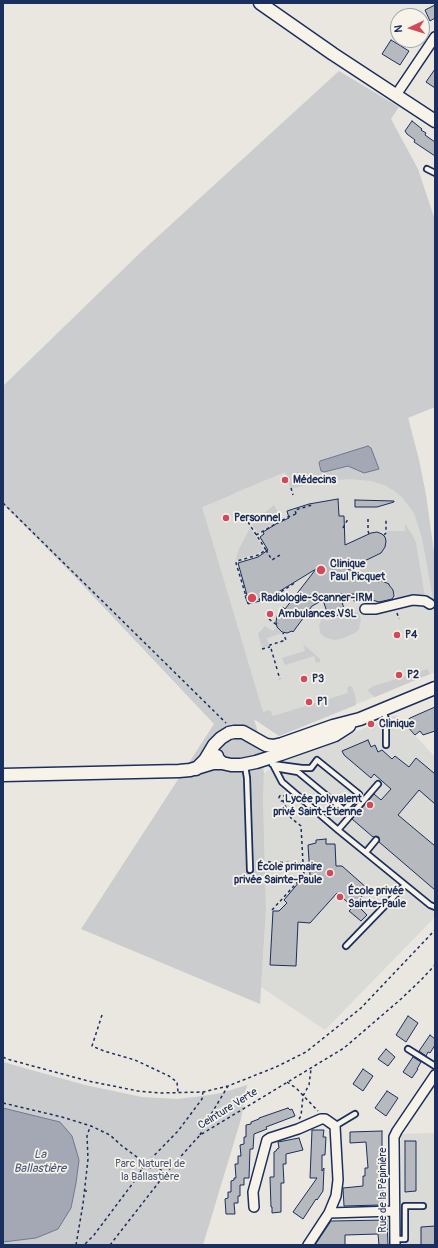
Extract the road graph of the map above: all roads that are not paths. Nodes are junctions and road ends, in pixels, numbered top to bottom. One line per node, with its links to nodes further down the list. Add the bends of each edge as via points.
1 (260, 3): 3 (street)
2 (435, 37): 3 (street)
3 (396, 95): 4 (street)
4 (435, 121)
5 (427, 169): 6 (lane)
6 (435, 174)
7 (430, 604): 8 (street, via 413,600 376,609)
8 (363, 606)
9 (435, 688): 10 (street)
10 (382, 709): 11 (street); 13 (lane, via 386,719)
11 (360, 719): 12 (street, via 273,746); 15 (street, via 334,735)
12 (256, 739): 14 (street, via 239,737 226,741 217,754); 15 (street); 17 (street, via 243,732 225,735)
13 (386, 745)
14 (222, 763): 16 (street); 17 (street, via 213,763)
15 (272, 763): 15 (lane, via 298,772 344,810 359,794 317,760 311,768); 16 (street); 20 (lane, via 282,782)
16 (244, 764): 23 (lane, via 247,778)
17 (196, 769): 18 (street)
18 (3, 775)
19 (378, 784): 20 (lane)
20 (338, 830): 22 (lane)
21 (376, 840): 22 (lane)
22 (366, 852): 24 (lane)
23 (250, 870)
24 (405, 885): 25 (lane); 26 (lane)
25 (435, 907)
26 (346, 946)
27 (408, 1049): 28 (lane)
28 (435, 1066)
29 (435, 1075): 34 (street, Rue de la Pépinière, via 394,1137)
30 (355, 1114): 31 (lane)
31 (335, 1126): 33 (street, via 321,1119 267,1140 253,1192); 35 (street, via 338,1180 335,1200)
32 (423, 1206): 36 (lane, via 405,1206 405,1239)
33 (254, 1207)
34 (394, 1211): 35 (street); 36 (street, Rue de la Pépinière)
35 (329, 1213): 37 (street)
36 (395, 1242)
37 (308, 1245)

